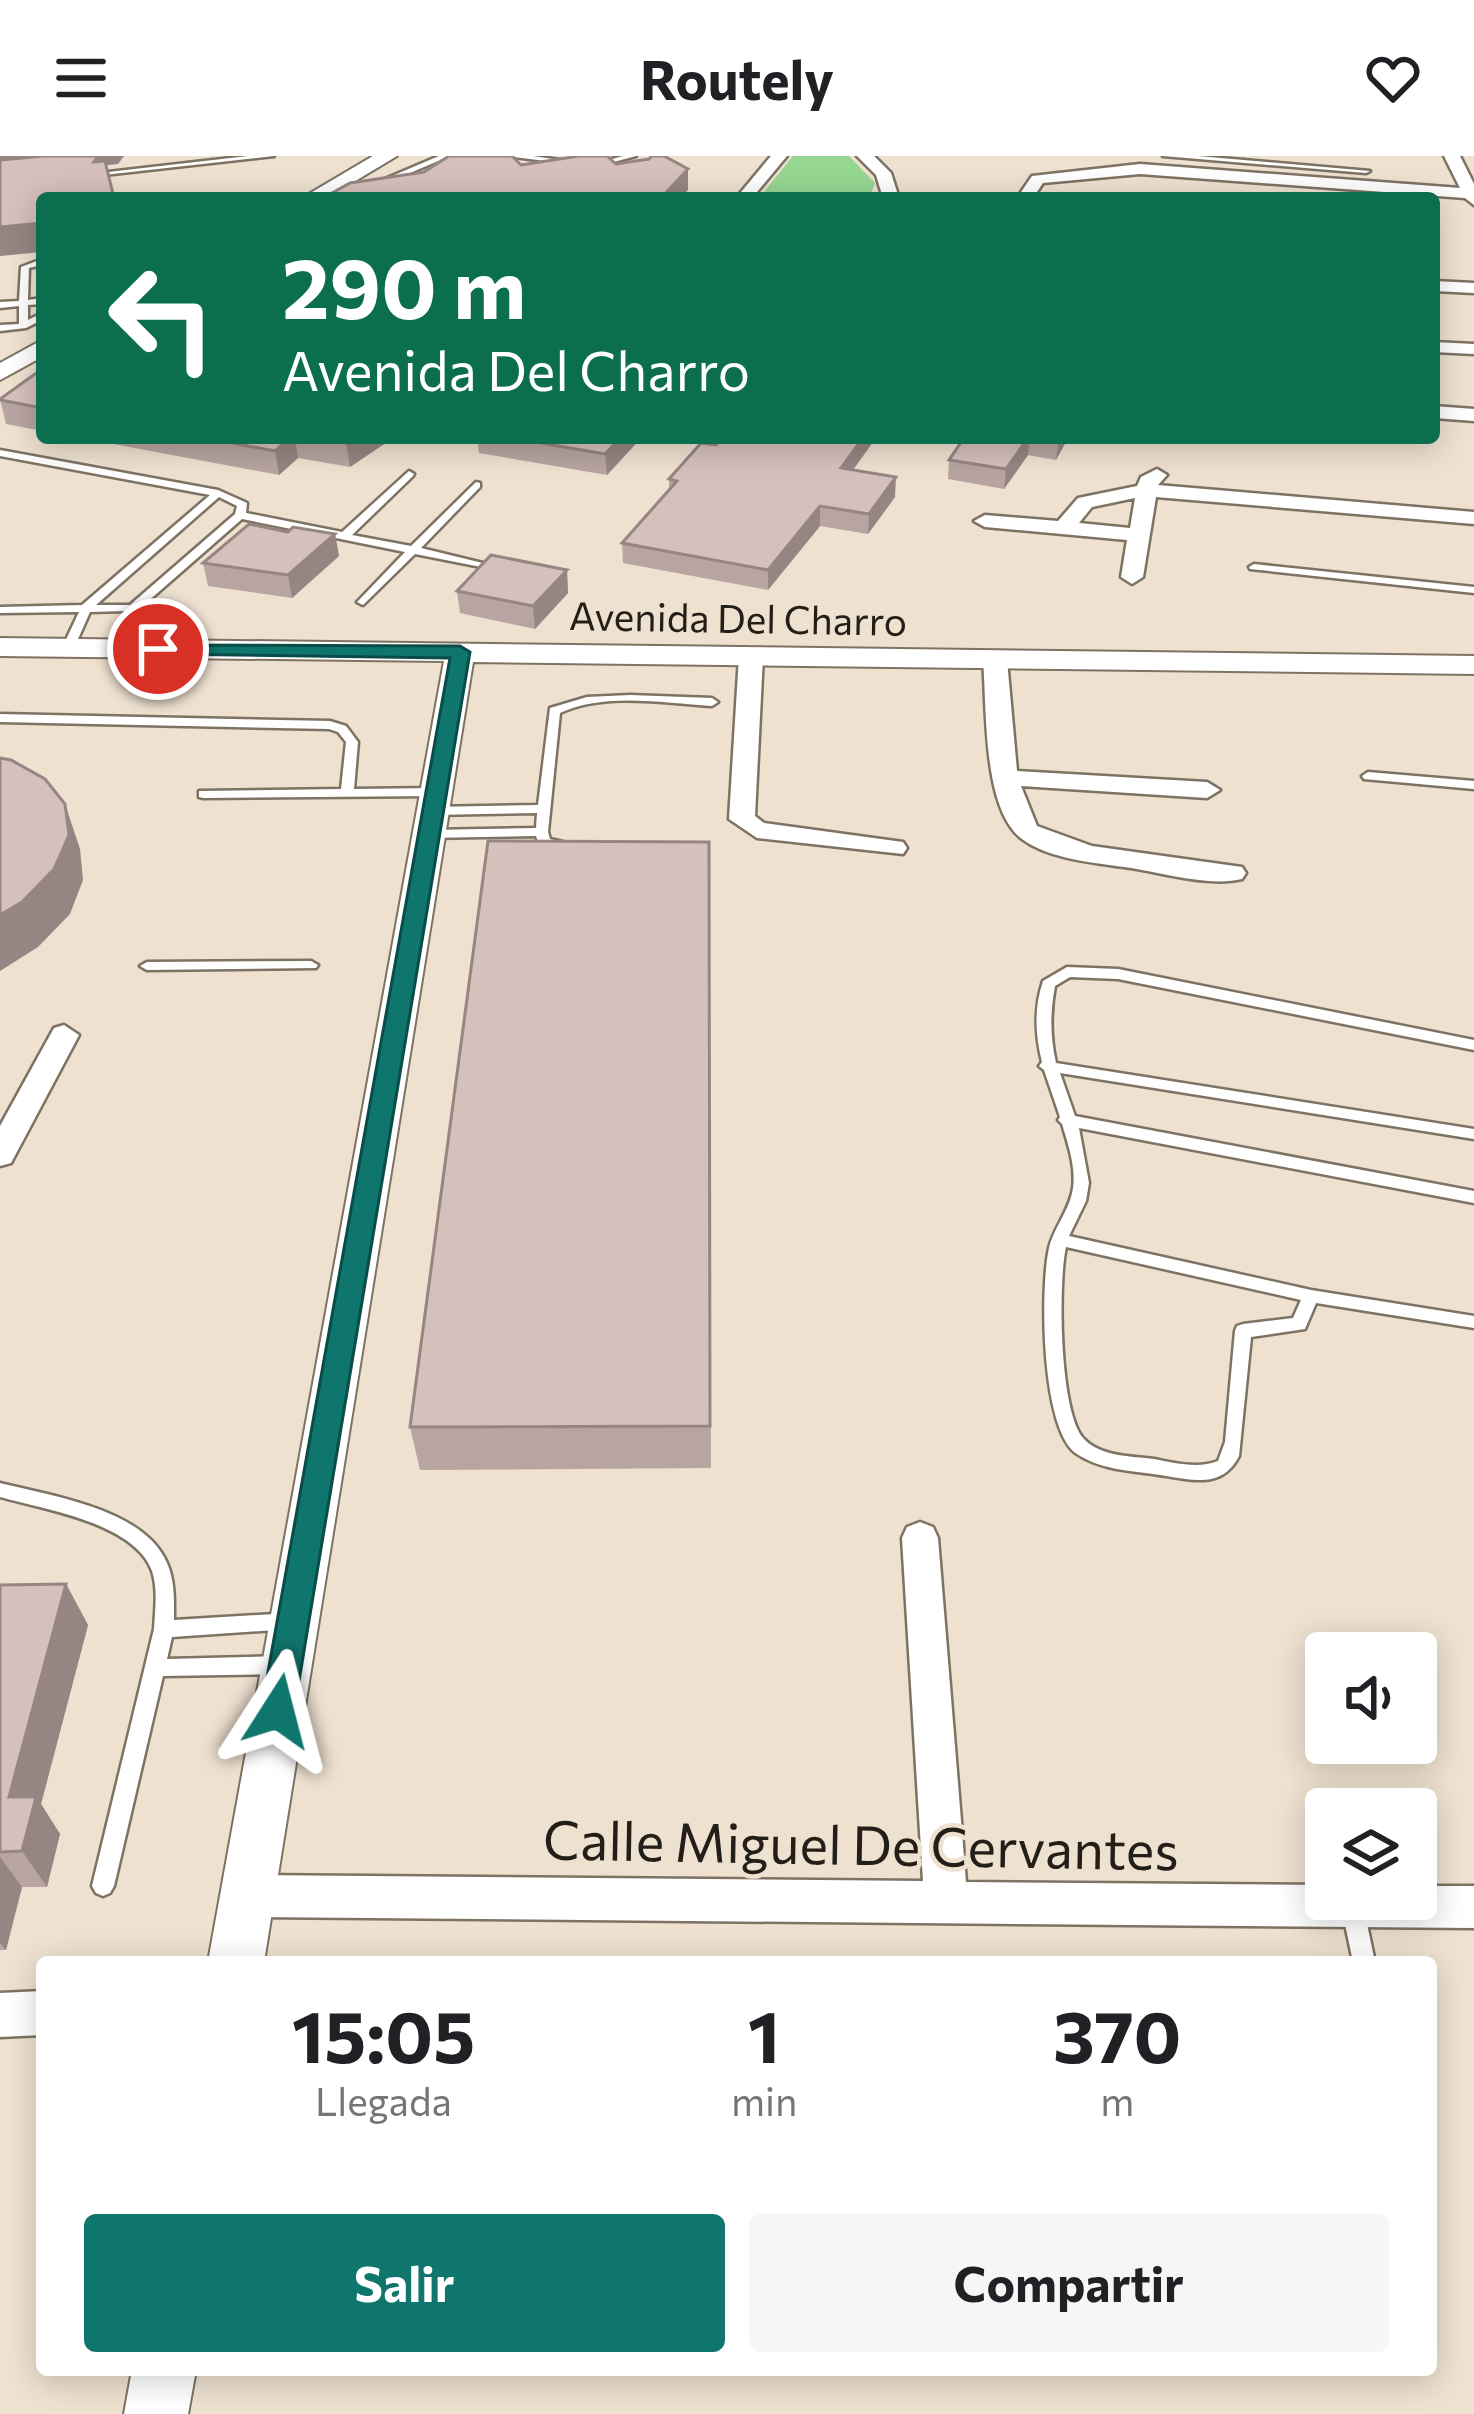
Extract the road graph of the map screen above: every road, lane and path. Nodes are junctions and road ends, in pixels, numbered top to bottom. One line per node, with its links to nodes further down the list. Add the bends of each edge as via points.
1 (270, 156): 13 (lane)
2 (386, 156): 15 (street)
3 (446, 156): 16 (lane)
4 (510, 156): 5 (lane, via 590,165)
5 (632, 156)
6 (779, 156): 17 (street)
7 (866, 156): 18 (street)
8 (1167, 156): 11 (lane)
9 (1307, 156): 11 (lane)
10 (1452, 156): 20 (street)
11 (1314, 167): 12 (lane)
12 (1366, 171): 14 (street); 20 (street)
13 (79, 176)
14 (1331, 190): 19 (street, via 1139,169 1038,179)
15 (323, 192)
16 (359, 192)
17 (748, 192)
18 (889, 192)
19 (1029, 192)
20 (1473, 196)
21 (36, 264): 23 (lane, via 26,266)
22 (36, 278): 23 (lane)
23 (26, 279): 27 (lane)
24 (1440, 286): 25 (street)
25 (1474, 288)
26 (36, 301): 27 (lane)
27 (27, 302): 28 (lane); 30 (lane)
28 (0, 305)
29 (36, 319): 30 (lane)
30 (23, 326): 31 (lane); 32 (lane)
31 (0, 328)
32 (36, 330)
33 (1440, 347): 34 (street)
34 (1474, 349)
35 (36, 351): 36 (street)
36 (0, 373)
37 (1440, 412): 38 (street)
38 (1474, 415)
39 (0, 453): 43 (lane)
40 (409, 474): 49 (lane)
41 (476, 485): 50 (lane)
42 (1146, 490): 45 (street); 47 (street, via 1085,502); 48 (street)
43 (218, 493): 44 (lane, via 243,505); 56 (lane)
44 (240, 515): 49 (lane); 57 (lane)
45 (1474, 518)
46 (986, 521): 47 (street)
47 (1064, 528): 48 (street)
48 (1138, 535): 53 (street)
49 (344, 537): 50 (lane)
50 (414, 550): 51 (lane); 55 (lane)
51 (486, 565)
52 (1254, 567): 54 (lane)
53 (1132, 577)
54 (1474, 590)
55 (363, 602)
56 (86, 608): 57 (lane); 58 (lane); 60 (lane)
57 (133, 608): 61 (lane)
58 (0, 610)
59 (0, 647): 60 (street, Avenida Del Charro)
60 (68, 648): 61 (street, Avenida Del Charro)
61 (114, 648): 62 (street, Avenida Del Charro)
62 (460, 652): 63 (street, Avenida Del Charro); 75 (street)
63 (751, 656): 64 (street, Avenida Del Charro); 78 (street, via 742,819 748,827)
64 (995, 660): 65 (street, Avenida Del Charro); 69 (street)
65 (1474, 665)
66 (712, 702): 74 (lane, via 559,707)
67 (0, 718): 72 (lane, via 330,725 352,742)
68 (1368, 776): 70 (lane)
69 (1008, 778): 71 (street); 79 (street, via 1015,810 1041,841)
70 (1474, 785)
71 (1207, 790)
72 (347, 793): 73 (lane); 75 (lane)
73 (203, 794)
74 (543, 809): 75 (lane); 76 (lane)
75 (431, 812): 76 (lane); 94 (street)
76 (542, 832): 77 (lane, via 544,842)
77 (577, 845)
78 (894, 848)
79 (1233, 872)
80 (146, 965): 81 (lane)
81 (311, 965)
82 (64, 1035): 87 (street)
83 (1474, 1045): 84 (lane, via 1082,970 1048,984)
84 (1046, 1066): 85 (lane); 86 (lane)
85 (1066, 1120): 88 (lane); 89 (lane, via 1082,1176 1078,1208)
86 (1474, 1134)
87 (0, 1155)
88 (1474, 1198)
89 (1059, 1240): 90 (lane); 90 (lane, via 1057,1376 1073,1442 1096,1456 1189,1473 1224,1467 1237,1447 1243,1331 1299,1324)
90 (1311, 1296): 91 (lane)
91 (1474, 1322)
92 (0, 1490): 95 (lane, via 110,1523 146,1543 165,1585)
93 (920, 1538): 100 (street)
94 (291, 1622): 95 (lane); 96 (street)
95 (164, 1628): 97 (lane)
96 (285, 1665): 97 (lane); 99 (street)
97 (153, 1668): 98 (lane)
98 (103, 1886)
99 (248, 1896): 100 (street, Calle Miguel De Cervantes); 105 (street)
100 (946, 1902): 101 (street, Calle Miguel De Cervantes)
101 (1305, 1905)
102 (1437, 1906): 103 (street, Calle Miguel De Cervantes)
103 (1474, 1907)
104 (1355, 1920): 106 (lane)
105 (237, 1956)
106 (1363, 1956)
107 (36, 2013): 108 (street)
108 (0, 2015)
109 (163, 2376): 110 (street)
110 (156, 2414)

